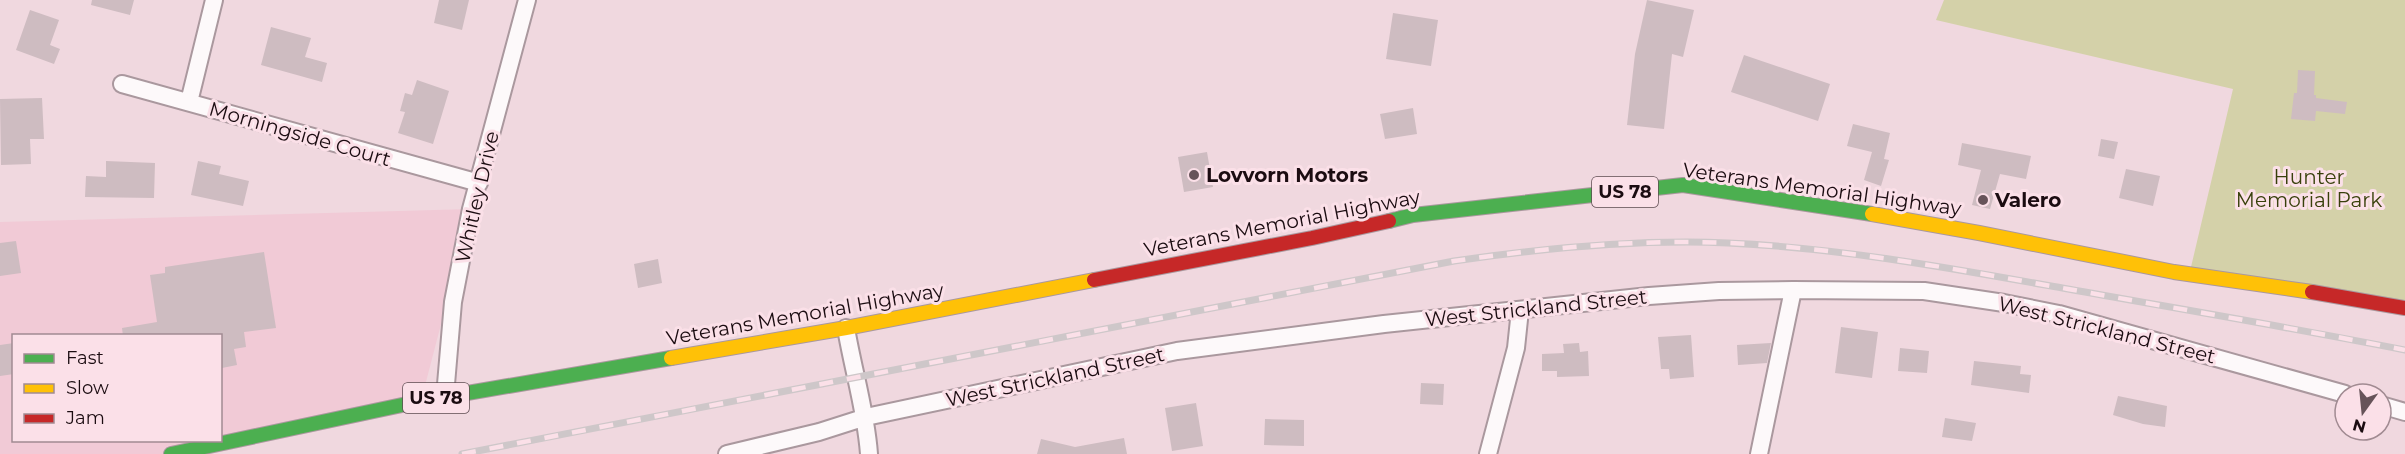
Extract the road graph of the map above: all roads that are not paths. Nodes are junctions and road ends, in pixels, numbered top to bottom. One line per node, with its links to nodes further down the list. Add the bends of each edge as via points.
1 (214, 0): 4 (street)
2 (527, 0): 5 (street, Whitley Drive)
3 (122, 84): 4 (street, Morningside Court)
4 (189, 102): 5 (street, Morningside Court)
5 (479, 183): 11 (street, Whitley Drive, via 453,302)
6 (1793, 290): 8 (street, West Strickland Street, via 1680,294); 10 (street, West Strickland Street, via 1924,291 2004,303 2070,317); 17 (street)
7 (2405, 308): 9 (main road, Veterans Memorial Highway / US 78, via 2174,272 1979,233 1683,185 1413,215)
8 (1520, 310): 12 (street, West Strickland Street, via 1177,351); 16 (street, via 1516,348)
9 (846, 328): 11 (main road, Veterans Memorial Highway / US 78); 12 (street)
10 (2333, 391)
11 (446, 396): 13 (main road, Veterans Memorial Highway / US 78)
12 (866, 417): 14 (street, West Strickland Street); 15 (street)
13 (171, 454)
14 (727, 454)
15 (869, 454)
16 (1488, 454)
17 (1760, 454)

